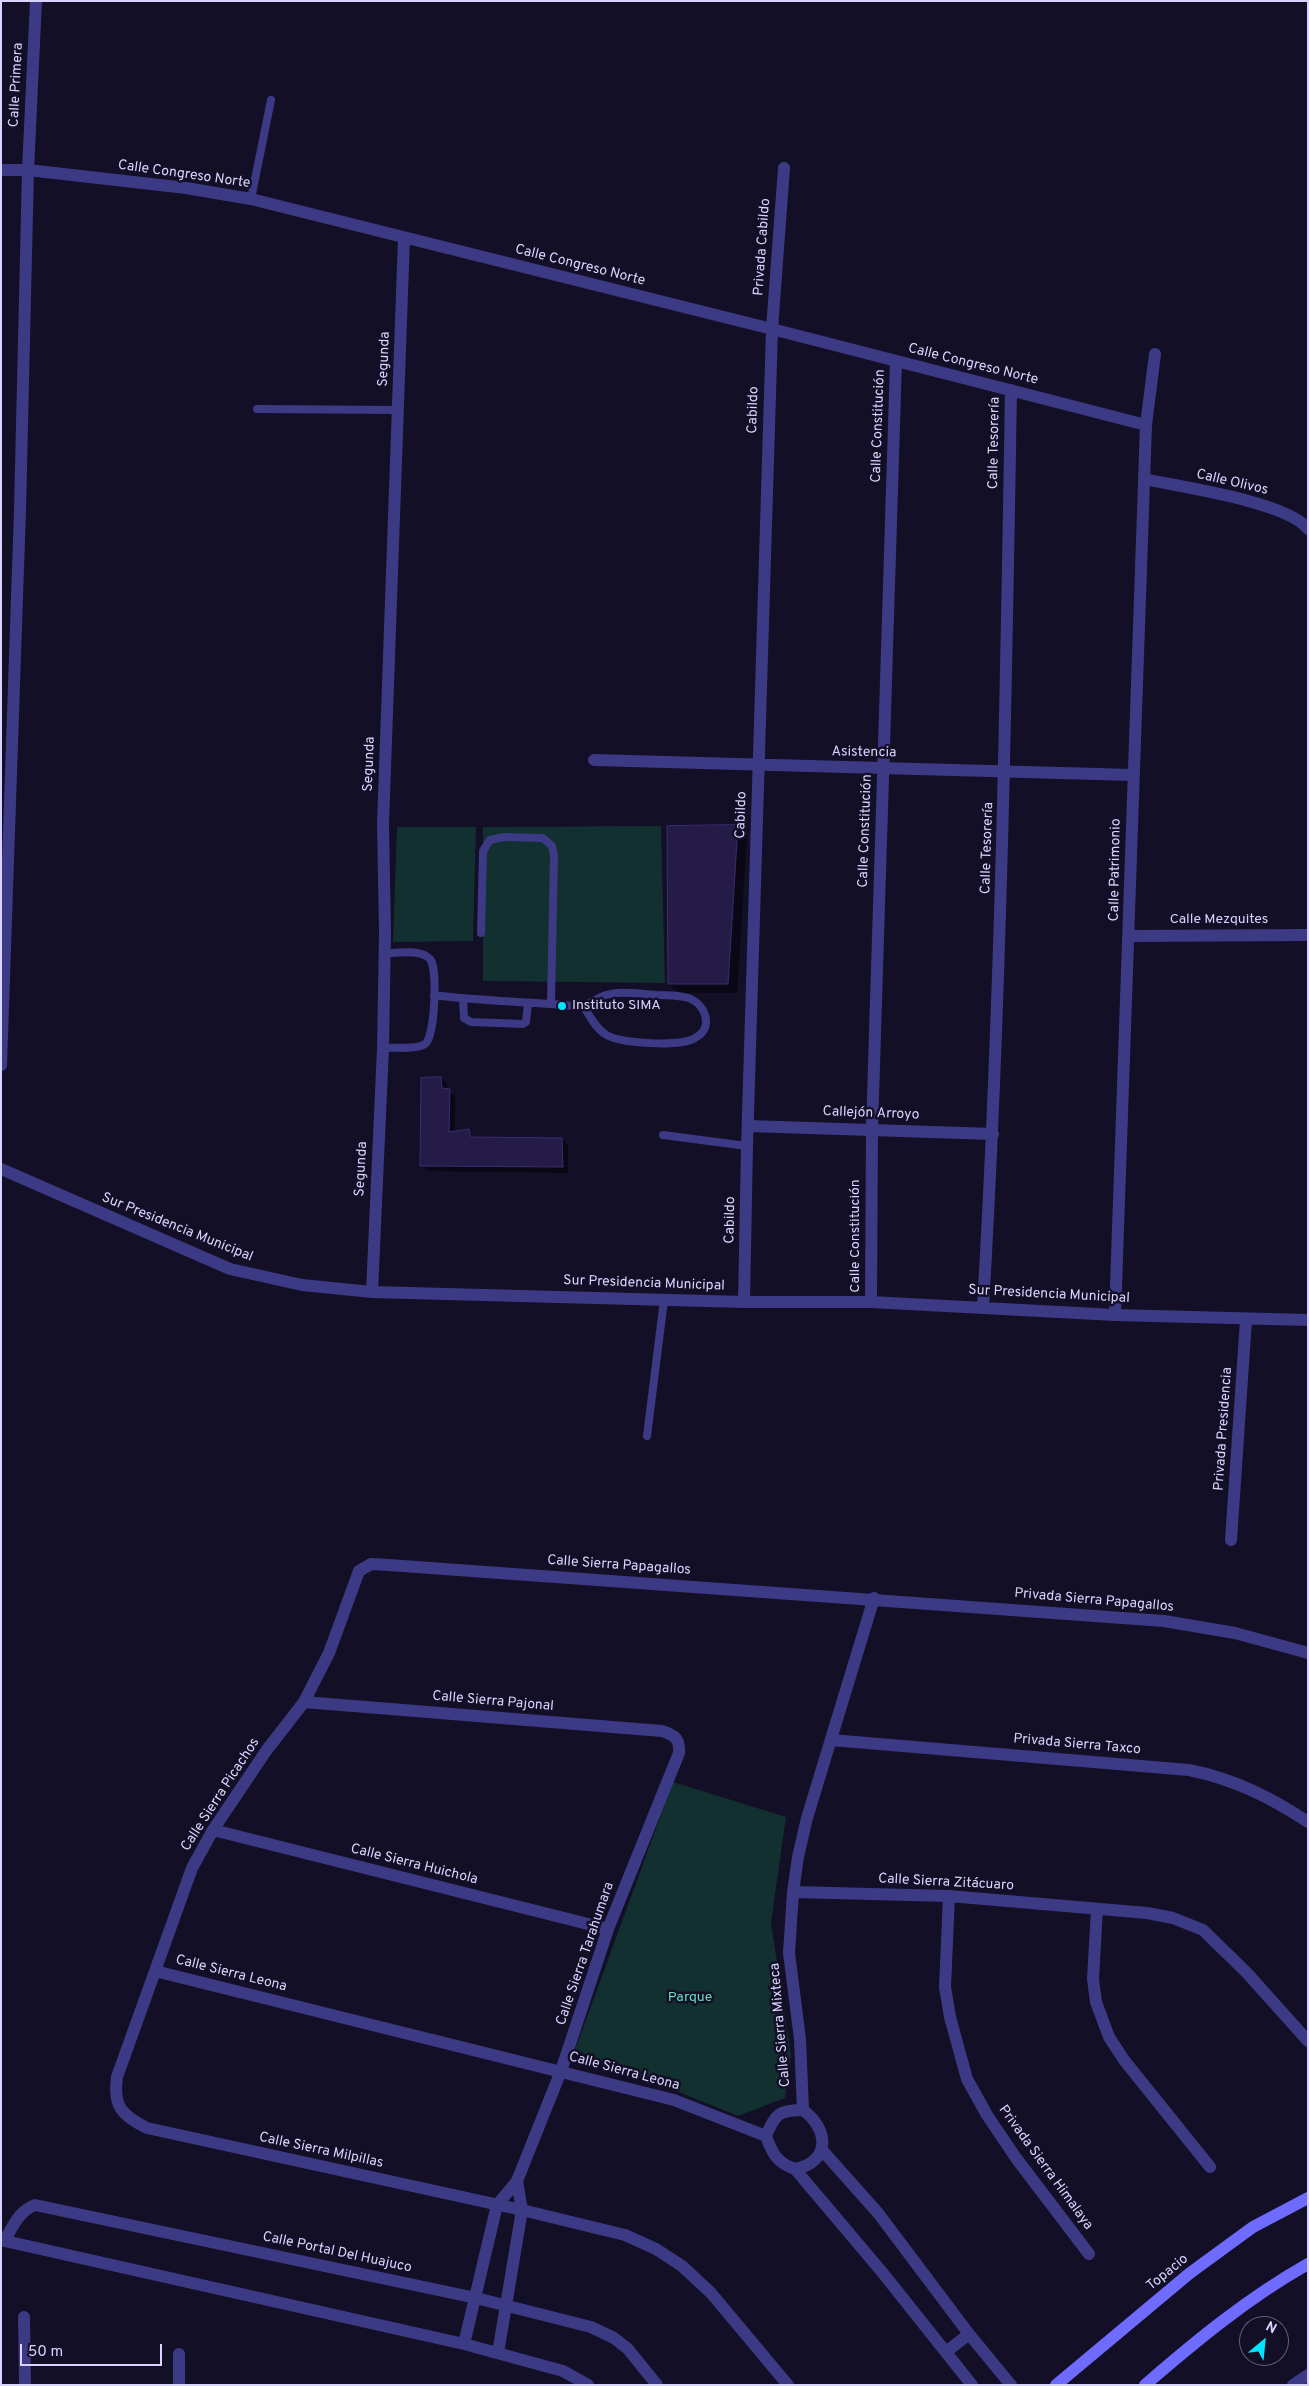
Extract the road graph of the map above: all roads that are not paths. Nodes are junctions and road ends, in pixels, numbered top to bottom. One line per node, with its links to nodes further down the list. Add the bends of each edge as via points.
1 (36, 1): 5 (street, Calle Primera)
2 (272, 100): 6 (lane)
3 (784, 168): 8 (street, Privada Cabildo)
4 (1, 170): 5 (street, Calle Congreso Norte)
5 (28, 170): 6 (street, Calle Congreso Norte, via 186,188); 32 (street, Calle Primera)
6 (251, 199): 7 (street, Calle Congreso Norte)
7 (404, 238): 8 (street, Calle Congreso Norte); 13 (street, Segunda)
8 (772, 329): 10 (street, Calle Congreso Norte); 18 (street, Cabildo)
9 (1155, 354): 14 (street, Calle Patrimonio)
10 (896, 361): 11 (street, Calle Congreso Norte); 19 (street, Calle Constitución)
11 (1011, 390): 14 (street, Calle Congreso Norte); 20 (street, Calle Tesorería)
12 (257, 409): 13 (lane)
13 (398, 410): 25 (street, Segunda, via 383,824)
14 (1146, 425): 15 (street, Calle Patrimonio)
15 (1144, 479): 16 (street, Calle Olivos, via 1277,509 1303,522); 21 (street, Calle Patrimonio)
16 (1308, 530)
17 (594, 760): 18 (street, Asistencia)
18 (758, 766): 19 (street, Asistencia); 33 (street, Cabildo)
19 (883, 768): 20 (street, Asistencia); 34 (street, Calle Constitución)
20 (1005, 772): 21 (street, Asistencia); 35 (street, Calle Tesorería)
21 (1133, 775): 24 (street, Calle Patrimonio)
22 (481, 933): 29 (lane, via 483,851 490,840 543,838 552,846 554,855)
23 (1308, 935): 24 (street, Calle Mezquites)
24 (1130, 936): 44 (street, Calle Patrimonio)
25 (385, 953): 26 (lane, via 417,953 430,958 434,964); 31 (street, Segunda)
26 (434, 995): 27 (lane); 31 (lane, via 432,1031 427,1043)
27 (463, 999): 28 (lane); 28 (lane, via 464,1018 478,1022 523,1024)
28 (528, 1003): 29 (lane)
29 (551, 1003): 30 (lane)
30 (584, 1007): 30 (lane, via 598,996 612,992 673,995 691,999 702,1007 706,1026 694,1039 682,1042 618,1040 605,1034)
31 (383, 1048): 39 (street, Segunda)
32 (1, 1065)
33 (748, 1126): 34 (street, Callejón Arroyo); 37 (street, Cabildo)
34 (872, 1129): 35 (street, Callejón Arroyo); 42 (street, Calle Constitución)
35 (993, 1134): 43 (street, Calle Tesorería)
36 (662, 1135): 37 (lane)
37 (747, 1146): 41 (street, Cabildo)
38 (1, 1169): 39 (street, Sur Presidencia Municipal, via 230,1269 302,1285)
39 (372, 1292): 40 (street, Sur Presidencia Municipal)
40 (664, 1300): 41 (street, Sur Presidencia Municipal); 47 (lane)
41 (744, 1302): 42 (street, Sur Presidencia Municipal)
42 (871, 1302): 43 (street, Sur Presidencia Municipal)
43 (983, 1306): 44 (street, Sur Presidencia Municipal)
44 (1115, 1315): 45 (street, Sur Presidencia Municipal)
45 (1246, 1320): 46 (street, Sur Presidencia Municipal); 48 (street, Privada Presidencia)
46 (1308, 1320)
47 (647, 1436)
48 (1231, 1540)
49 (363, 1567): 50 (street, Calle Sierra Papagallos, via 389,1565); 52 (street, Calle Sierra Picachos, via 352,1586 330,1653)
50 (874, 1598): 51 (street, Privada Sierra Papagallos, via 1197,1625); 54 (street, Calle Sierra Mixteca)
51 (1308, 1653)
52 (304, 1702): 53 (street, Calle Sierra Pajonal, via 662,1731); 56 (street, Calle Sierra Picachos)
53 (677, 1738): 60 (street, Calle Sierra Tarahumara, via 679,1753)
54 (831, 1740): 55 (street, Privada Sierra Taxco, via 1189,1770 1259,1792); 57 (street, Calle Sierra Mixteca, via 807,1818)
55 (1308, 1822)
56 (213, 1830): 60 (street, Calle Sierra Huichola); 61 (street, Calle Sierra Picachos, via 192,1868)
57 (793, 1892): 58 (street, Calle Sierra Zitácuaro); 65 (street, Calle Sierra Mixteca, via 789,1953 800,2039)
58 (949, 1896): 59 (street, Calle Sierra Zitácuaro); 75 (street, Privada Sierra Himalaya, via 945,1988 967,2080 1016,2158)
59 (1097, 1909): 62 (street, Calle Sierra Zitácuaro, via 1155,1914 1181,1920 1202,1930 1242,1968); 68 (street, via 1093,1979 1096,2002 1109,2037)
60 (608, 1929): 63 (street, Calle Sierra Tarahumara)
61 (155, 1971): 63 (street, Calle Sierra Leona); 64 (street, Calle Sierra Picachos, via 117,2077 114,2094)
62 (1308, 2041)
63 (561, 2071): 66 (street, Calle Sierra Leona, via 674,2100); 70 (street, Calle Sierra Tarahumara)
64 (120, 2108): 72 (street, Calle Sierra Milpillas, via 133,2121 147,2128)
65 (803, 2110): 66 (street, via 786,2110 777,2115); 67 (street, via 813,2118 823,2136)
66 (766, 2136): 69 (street, via 772,2154)
67 (822, 2150): 69 (street, via 805,2167); 80 (street, via 878,2213)
68 (1210, 2167)
69 (794, 2169): 82 (street)
70 (517, 2182): 72 (street, Calle Sierra Tarahumara); 73 (street)
71 (1308, 2198): 93 (street, Topacio, via 1253,2227 1190,2273)
72 (497, 2205): 73 (street, Calle Sierra Milpillas); 77 (street, Calle Sierra Tarahumara)
73 (522, 2210): 78 (street); 90 (street, Calle Sierra Milpillas, via 625,2235 656,2249 682,2266 711,2293)
74 (3, 2240): 77 (street, Calle Portal Del Huajuco, via 26,2208 35,2205); 81 (street, Calle Portal Del Huajuco)
75 (1089, 2254)
76 (1308, 2264): 94 (street, via 1228,2315)
77 (476, 2298): 78 (street, Calle Portal Del Huajuco); 81 (street, Calle Sierra Tarahumara)
78 (506, 2305): 83 (street); 89 (street, Calle Portal Del Huajuco, via 591,2328 614,2338 628,2349)
79 (24, 2317): 86 (street)
80 (969, 2334): 82 (street); 92 (street)
81 (464, 2344): 83 (street, Calle Portal Del Huajuco)
82 (946, 2352): 91 (street)
83 (498, 2353): 88 (street, Calle Portal Del Huajuco, via 563,2371)
84 (179, 2354): 87 (street)
85 (1308, 2375): 95 (street)
86 (25, 2385)
87 (179, 2385)
88 (588, 2385)
89 (657, 2385)
90 (788, 2385)
91 (972, 2385)
92 (1011, 2385)
93 (1056, 2385)
94 (1145, 2385)
95 (1294, 2385)

